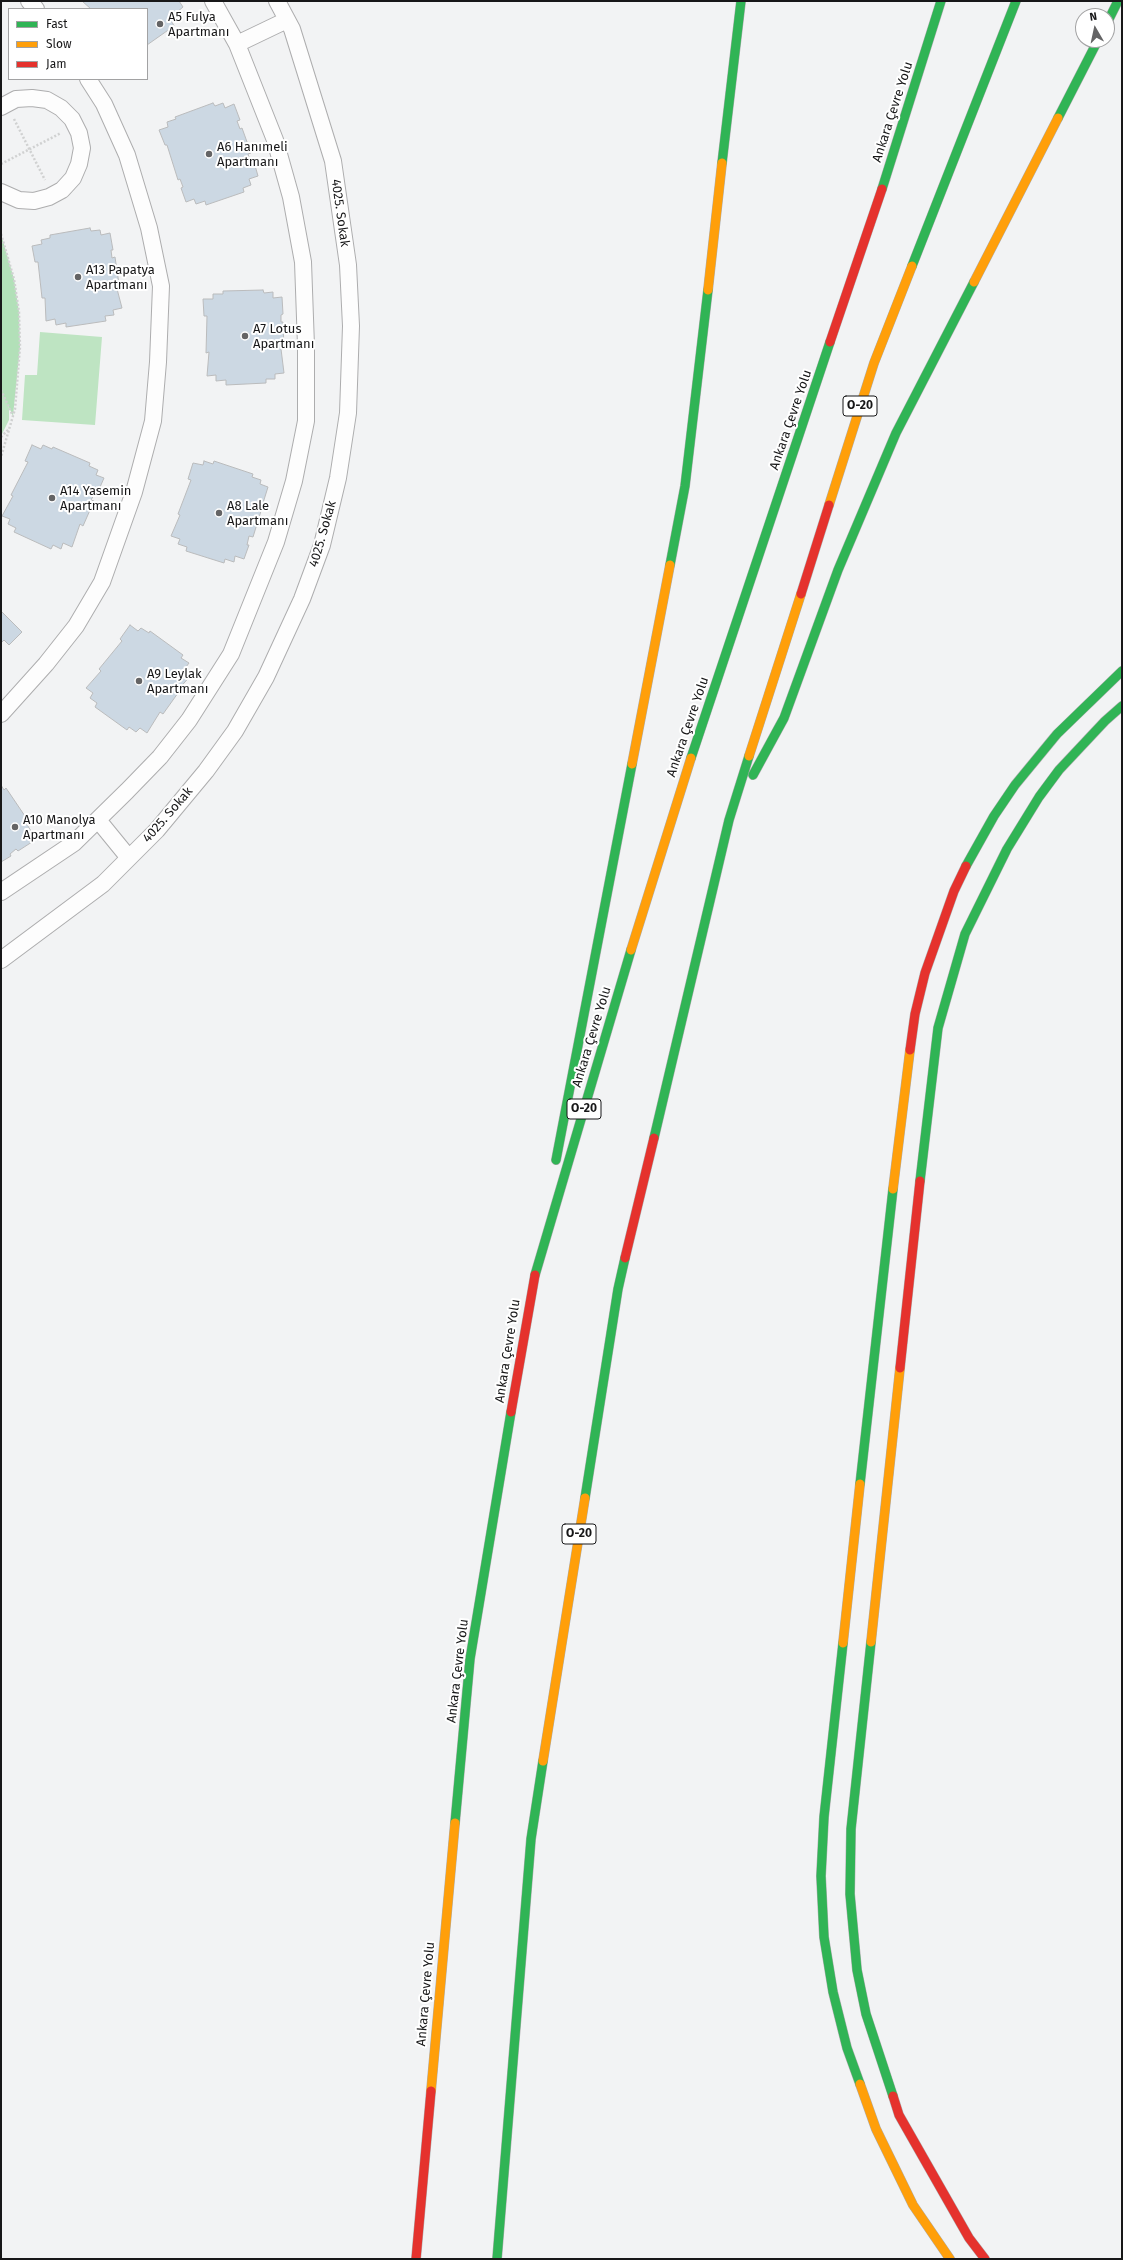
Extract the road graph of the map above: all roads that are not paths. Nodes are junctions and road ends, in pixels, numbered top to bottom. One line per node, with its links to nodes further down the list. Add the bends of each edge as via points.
1 (213, 1): 7 (street)
2 (277, 1): 6 (street, 4025. Sokak)
3 (741, 1): 20 (main road, via 685,486)
4 (941, 1): 22 (main road, Ankara Çevre Yolu / O-20, via 882,188 670,820)
5 (1016, 1): 16 (main road, O-20, via 874,363)
6 (287, 20): 7 (street); 17 (street, 4025. Sokak, via 333,160 348,266 351,326 348,413 338,478 322,545 302,600 266,677 235,731 206,770 157,830)
7 (237, 44): 15 (street, via 275,140 291,197 303,262 306,420 294,481 276,542 231,654 184,726 160,757)
8 (1094, 48): 16 (main road, via 896,433 838,570 784,718)
9 (89, 80): 14 (street, via 104,104 127,155 150,228 160,279 158,362 153,421 134,492 102,582 76,626)
10 (4, 105): 11 (street, via 16,99 47,100 61,108 75,126 82,148 80,164 73,178 62,190 53,195 34,201 19,200)
11 (1, 192)
12 (1122, 670): 25 (main road, via 1057,734 1015,785 994,816 954,891 925,973 915,1014 888,1229 824,1817 821,1876 824,1937 833,1992 847,2048 876,2129 913,2205)
13 (1122, 706): 26 (main road, via 1059,770 1007,849 978,903 965,934 942,1013 929,1093 851,1829 850,1894 857,1970 866,2014 899,2115 969,2238)
14 (1, 714)
15 (98, 820): 17 (street); 18 (street, via 74,843)
16 (729, 820): 24 (main road, O-20, via 617,1297 530,1839)
17 (130, 858): 19 (street, 4025. Sokak, via 103,884)
18 (1, 892)
19 (1, 960)
20 (554, 1166)
21 (550, 1190): 22 (main road)
22 (532, 1284): 23 (main road, Ankara Çevre Yolu / O-20, via 470,1659)
23 (416, 2259)
24 (497, 2259)
25 (950, 2259)
26 (985, 2259)

